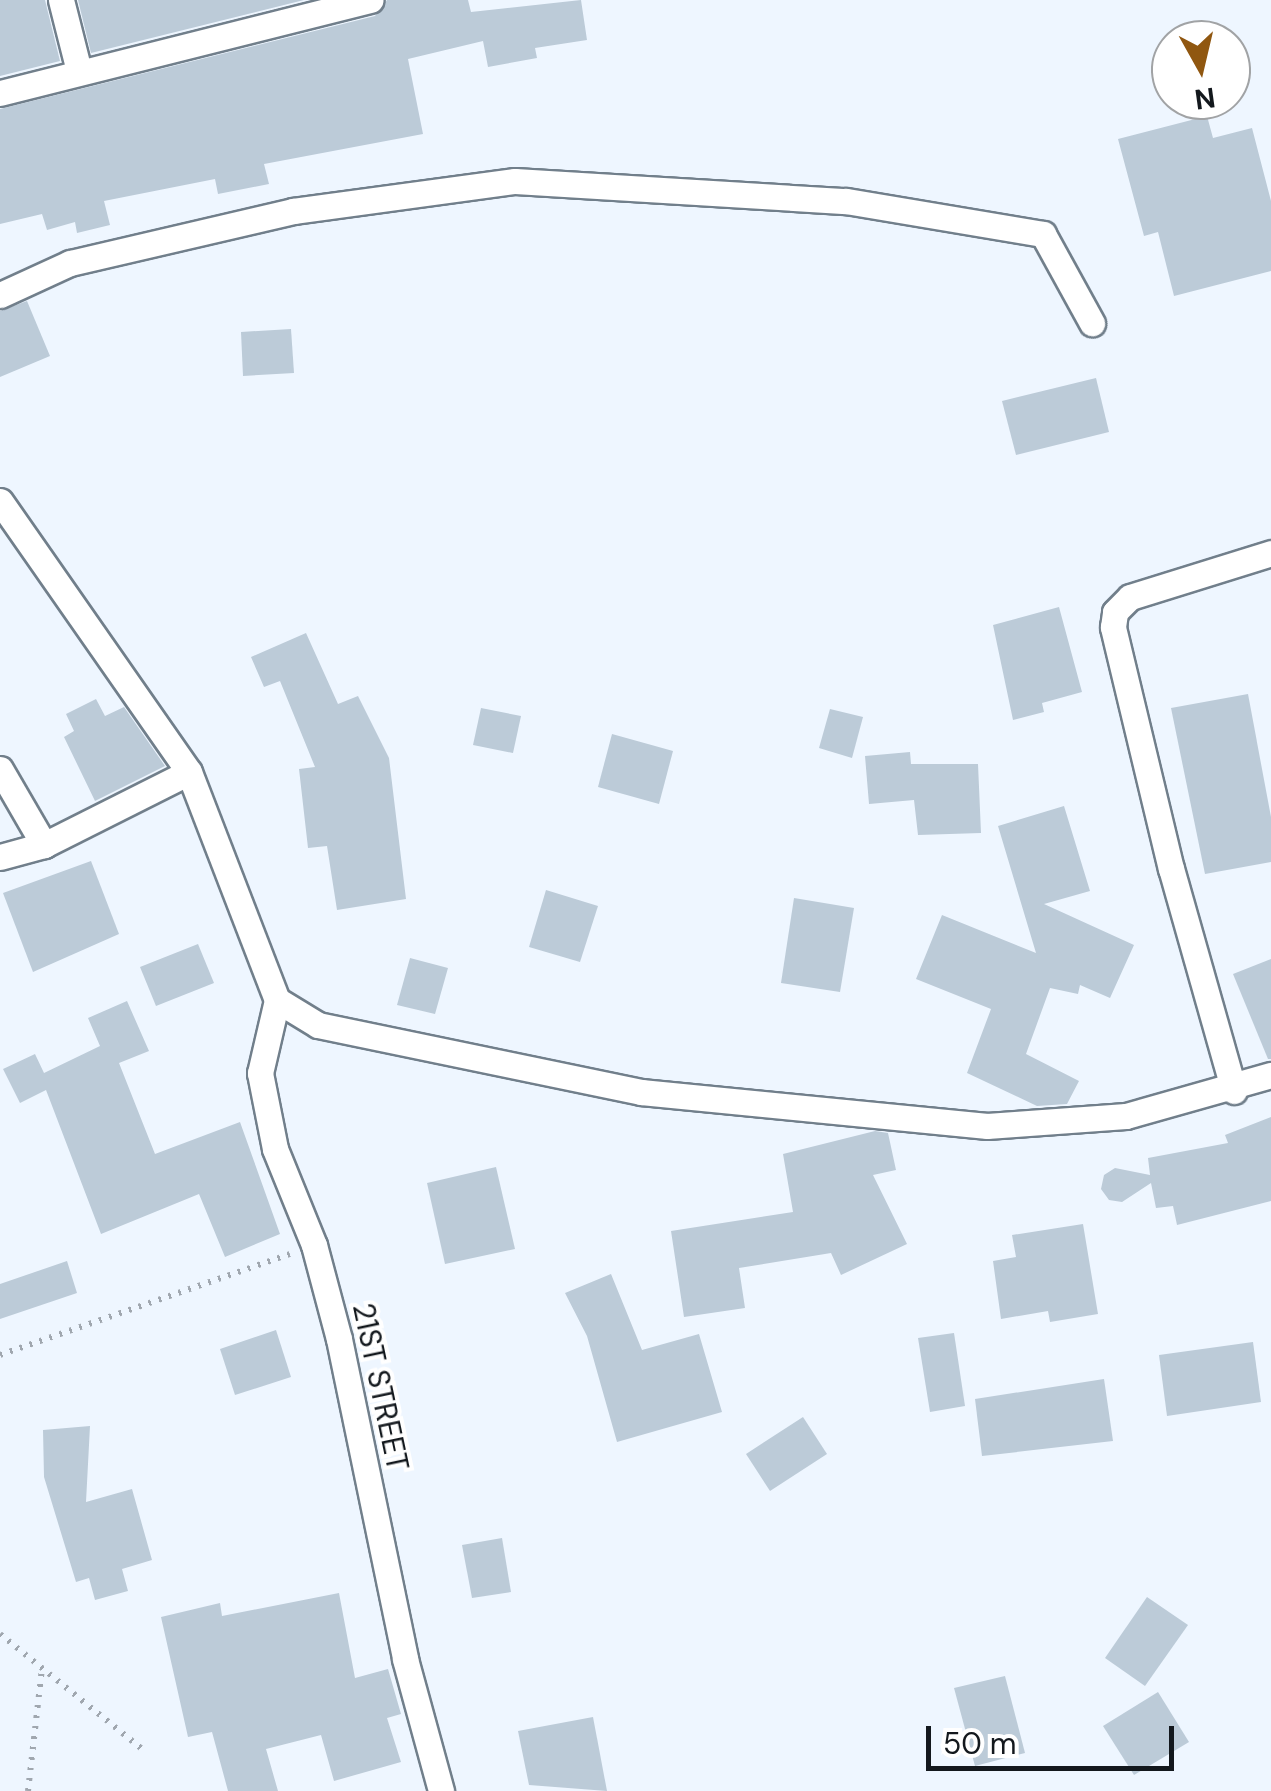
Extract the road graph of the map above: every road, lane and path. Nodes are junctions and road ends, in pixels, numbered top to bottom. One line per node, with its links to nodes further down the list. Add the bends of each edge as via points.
1 (60, 0): 4 (street)
2 (371, 0): 3 (street)
3 (333, 4): 4 (street)
4 (79, 72): 5 (street)
5 (0, 93)
6 (0, 295): 7 (street, via 70,262 293,211 515,181 846,201 1043,234)
7 (1092, 322)
8 (0, 501): 11 (street)
9 (1271, 553): 16 (street, via 1130,597 1115,612 1170,869)
10 (0, 769): 12 (street)
11 (188, 772): 12 (street); 14 (street)
12 (44, 844): 13 (street)
13 (0, 857)
14 (277, 1000): 16 (street, via 318,1025 395,1045 641,1092 815,1110 988,1126 1126,1116); 17 (street, 21ST STREET, via 260,1072 276,1149)
15 (1271, 1075): 16 (street)
16 (1234, 1091)
17 (314, 1246): 18 (path); 23 (street, 21ST STREET, via 405,1659)
18 (0, 1355)
19 (0, 1634): 20 (path)
20 (42, 1668): 21 (path); 22 (path)
21 (142, 1750)
22 (28, 1791)
23 (442, 1791)

